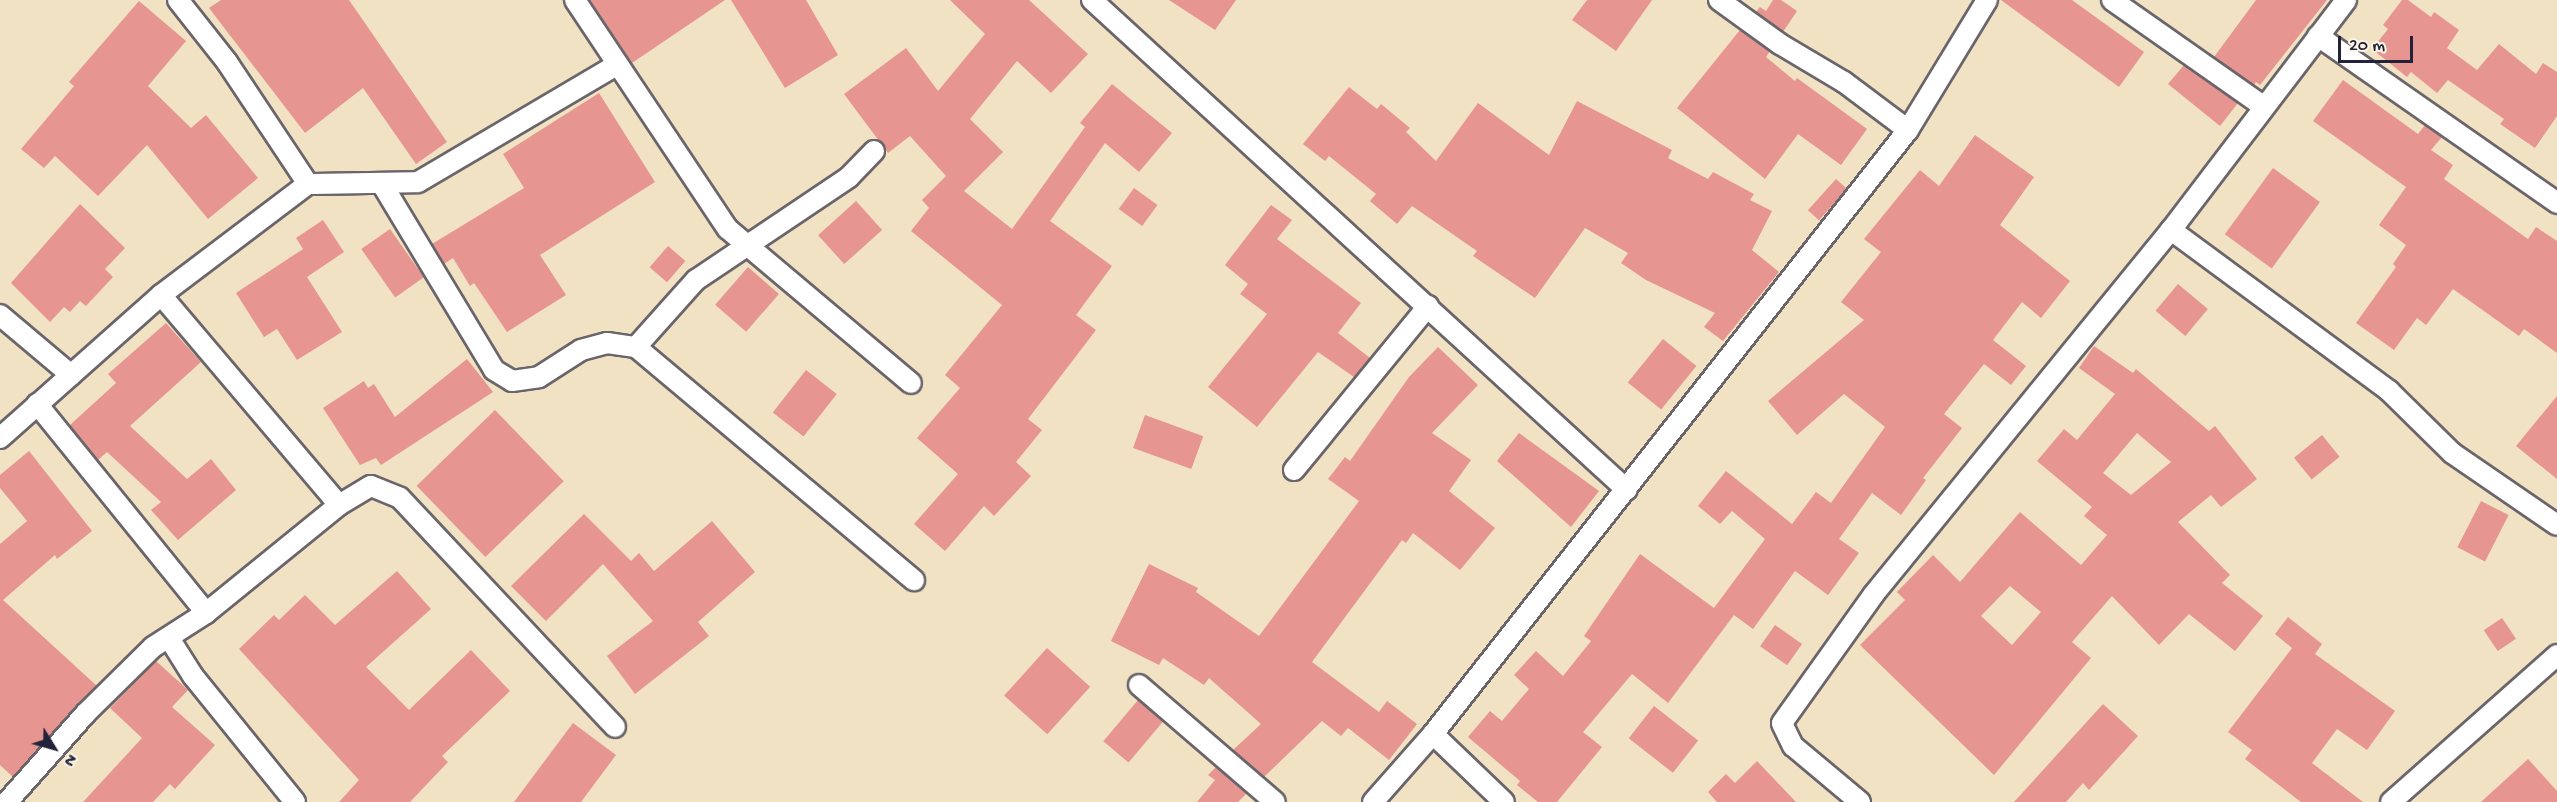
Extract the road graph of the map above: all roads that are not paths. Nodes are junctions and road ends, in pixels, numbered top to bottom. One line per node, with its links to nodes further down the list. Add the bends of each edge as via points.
1 (178, 0): 13 (street, via 227,62)
2 (575, 0): 9 (street)
3 (1092, 0): 19 (street)
4 (1719, 0): 11 (street, via 1780,44 1844,82)
5 (1987, 0): 11 (street)
6 (2112, 0): 10 (street)
7 (2346, 0): 8 (street)
8 (2318, 36): 10 (street); 15 (street)
9 (617, 65): 14 (street, via 418,182); 17 (street, via 728,229)
10 (2263, 106): 16 (street)
11 (1908, 130): 27 (street)
12 (874, 151): 17 (street, via 849,177)
13 (308, 184): 14 (street); 18 (street)
14 (382, 184): 21 (street, via 494,370 512,381 539,376 581,350 608,343)
15 (2557, 203)
16 (2171, 230): 29 (street, via 2389,391 2452,453); 42 (street, via 1874,594 1782,723 1793,746)
17 (744, 245): 21 (street, via 696,280); 23 (street)
18 (161, 296): 22 (street); 28 (street)
19 (1428, 306): 26 (street); 27 (street)
20 (0, 315): 22 (street)
21 (636, 347): 30 (street)
22 (71, 375): 24 (street)
23 (911, 382)
24 (37, 404): 25 (street); 31 (street)
25 (0, 438)
26 (1294, 470)
27 (1627, 490): 36 (street)
28 (339, 506): 31 (street); 35 (street, via 371,486 400,498)
29 (2557, 525)
30 (914, 580)
31 (207, 613): 32 (street)
32 (169, 638): 37 (street, via 153,647 85,714); 38 (street, via 193,676)
33 (2557, 655): 43 (street)
34 (1139, 686): 39 (street)
35 (615, 727)
36 (1433, 735): 40 (street); 41 (street)
37 (7, 802)
38 (295, 802)
39 (1275, 802)
40 (1373, 802)
41 (1504, 802)
42 (1860, 802)
43 (2391, 802)

